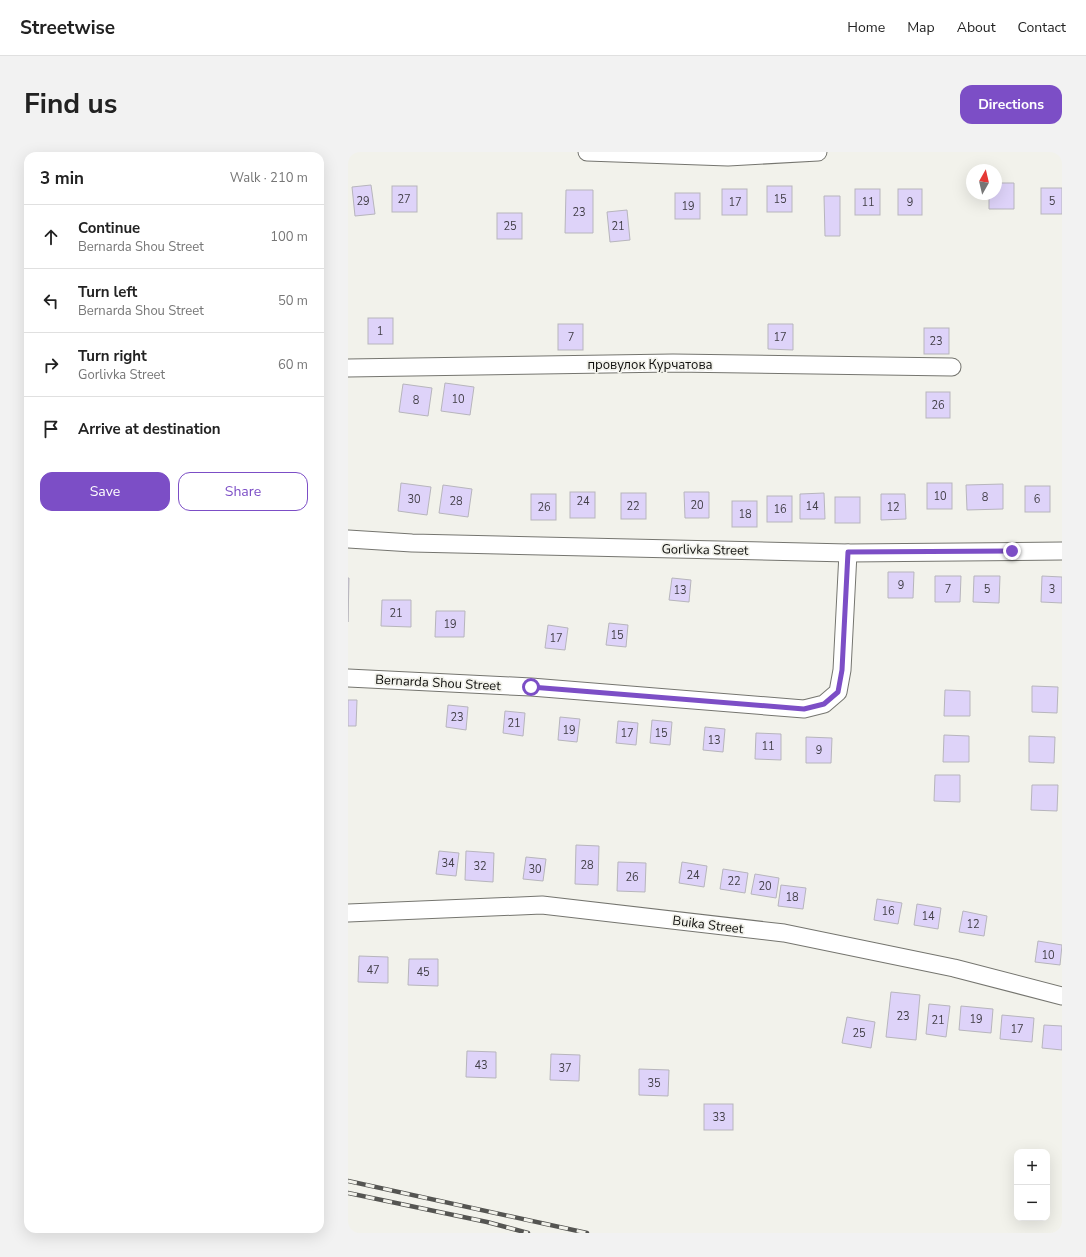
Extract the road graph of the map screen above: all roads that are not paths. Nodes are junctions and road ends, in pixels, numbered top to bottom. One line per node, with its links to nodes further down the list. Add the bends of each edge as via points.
1 (587, 152): 2 (street, via 728,157)
2 (818, 152)
3 (952, 367): 4 (street, провулок Курчатова, via 673,363)
4 (348, 368)
5 (348, 539): 7 (street, Gorlivka Street, via 412,543)
6 (1062, 551): 7 (street, Gorlivka Street)
7 (848, 552): 8 (street, Bernarda Shou Street, via 842,670 838,692 824,704 804,709 531,687)
8 (348, 678)
9 (348, 913): 10 (street, Buika Street, via 542,905 714,924 784,933 954,968)
10 (1062, 996)

